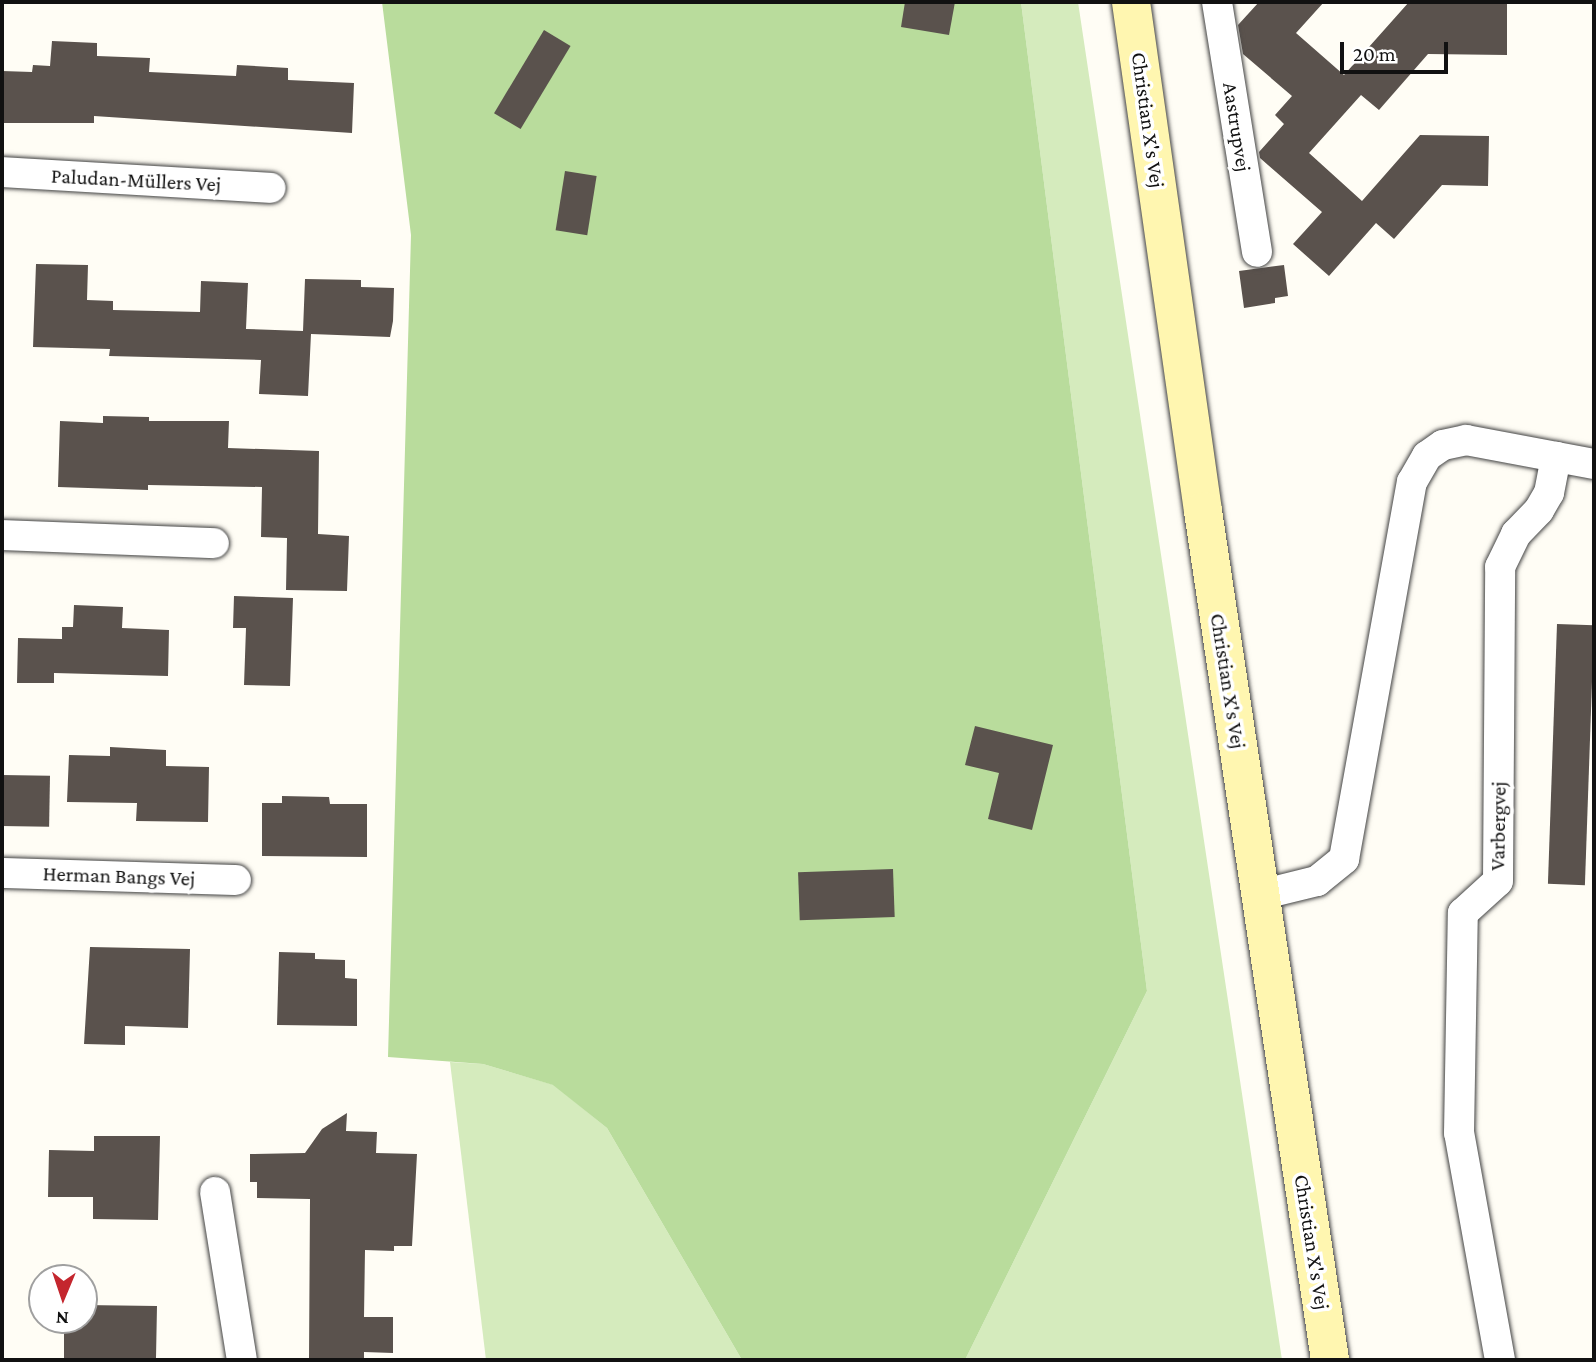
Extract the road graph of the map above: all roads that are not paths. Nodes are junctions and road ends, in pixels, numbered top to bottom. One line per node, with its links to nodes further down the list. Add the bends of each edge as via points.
1 (1131, 2): 12 (street, Christian X's Vej)
2 (1217, 2): 5 (street, Aastrupvej)
3 (2, 172): 4 (street, Paludan-Müllers Vej)
4 (271, 188)
5 (1257, 252)
6 (1556, 457): 7 (street); 12 (street, via 1466,440 1443,445 1427,456 1412,482 1343,859 1317,881); 16 (street, Varbergvej, via 1549,493 1516,534 1500,567 1498,881 1463,914 1459,1133)
7 (1594, 464)
8 (2, 534): 9 (street)
9 (214, 543)
10 (2, 873): 11 (street, Herman Bangs Vej)
11 (236, 880)
12 (1260, 895): 15 (street, Christian X's Vej)
13 (215, 1192): 14 (street)
14 (242, 1360)
15 (1330, 1360)
16 (1500, 1360)

